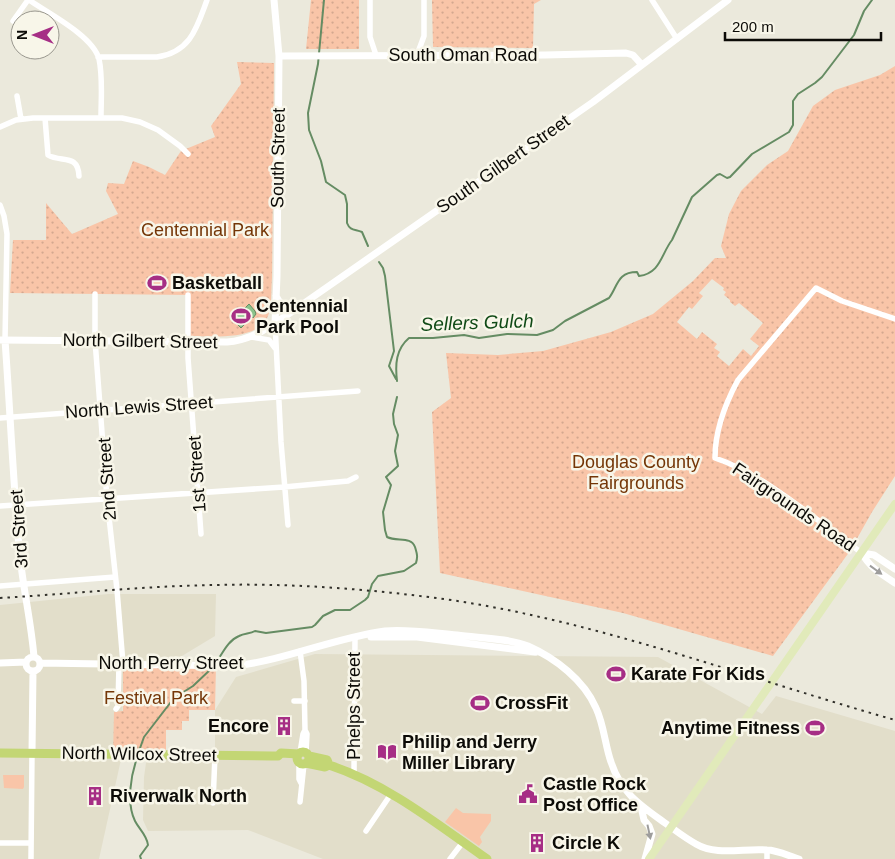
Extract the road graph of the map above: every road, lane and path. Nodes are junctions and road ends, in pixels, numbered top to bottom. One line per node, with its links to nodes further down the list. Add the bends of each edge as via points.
1 (28, 0): 8 (street); 13 (street, via 72,28)
2 (208, 0): 13 (street, via 193,35 180,49 158,57)
3 (274, 0): 12 (street, South Street)
4 (370, 0): 10 (street, via 370,37)
5 (424, 0): 11 (street, via 424,36)
6 (652, 0): 9 (street)
7 (728, 0): 9 (street, South Gilbert Street)
8 (20, 10)
9 (677, 39): 14 (street, South Gilbert Street)
10 (376, 55): 11 (street, South Oman Road); 12 (street, South Oman Road)
11 (417, 55): 14 (street, South Oman Road, via 545,56 626,52)
12 (279, 56): 26 (street, South Street)
13 (98, 57): 16 (street)
14 (642, 65): 27 (street, South Gilbert Street)
15 (17, 96): 18 (street)
16 (101, 117): 17 (street); 20 (street, via 149,125)
17 (45, 118): 18 (street); 21 (street, via 48,155 74,162)
18 (21, 119): 19 (street)
19 (0, 127)
20 (188, 154)
21 (79, 176)
22 (0, 205): 23 (street, 3rd Street, via 6,224)
23 (3, 251): 31 (street, 3rd Street)
24 (96, 294): 32 (street, 2nd Street)
25 (188, 295): 33 (street, 1st Street)
26 (276, 296): 27 (street, via 284,306); 29 (street, South Street)
27 (300, 306): 29 (street, South Gilbert Street)
28 (895, 319): 50 (street, Fairgrounds Road, via 834,298 816,288 738,380 715,446 715,458 765,483)
29 (275, 323): 30 (street, North Gilbert Street); 34 (street, South Street)
30 (251, 336): 33 (street, North Gilbert Street, via 227,342); 34 (street, via 269,340)
31 (2, 340): 32 (street, North Gilbert Street); 39 (street, 3rd Street)
32 (95, 340): 33 (street, North Gilbert Street); 38 (street, 2nd Street)
33 (188, 341): 37 (street, 1st Street)
34 (276, 350): 36 (street, South Street)
35 (358, 391): 36 (street, North Lewis Street)
36 (279, 398): 37 (street, North Lewis Street); 42 (street, South Street)
37 (192, 403): 38 (street, North Lewis Street); 43 (street, 1st Street)
38 (102, 410): 39 (street, North Lewis Street); 44 (street, 2nd Street)
39 (10, 417): 40 (street, North Lewis Street); 46 (street, 3rd Street)
40 (0, 418)
41 (356, 478): 42 (street)
42 (284, 487): 43 (street); 48 (street, South Street)
43 (198, 492): 44 (street); 49 (street, 1st Street)
44 (107, 499): 46 (street); 52 (street, 2nd Street)
45 (895, 504): 50 (main road)
46 (17, 505): 47 (street); 54 (street, 3rd Street)
47 (0, 506)
48 (288, 525)
49 (201, 534)
50 (862, 553): 51 (street, via 874,555); 53 (street, one-way to 53, via 872,568); 76 (main road)
51 (895, 569)
52 (115, 577): 54 (street); 62 (street, 2nd Street)
53 (895, 583)
54 (23, 584): 55 (street); 58 (street, 3rd Street)
55 (0, 586)
56 (355, 637): 57 (street, North Perry Street); 71 (street, Phelps Street); 75 (street, North Perry Street, via 417,637 538,652 566,670 590,697 599,716 614,770 625,790)
57 (300, 651): 62 (street, North Perry Street, via 235,666); 65 (street)
58 (34, 657): 60 (street); 61 (street)
59 (0, 662): 60 (street)
60 (26, 662): 63 (street, via 27,668)
61 (40, 664): 62 (street, North Perry Street); 63 (street)
62 (121, 664): 66 (street, 2nd Street)
63 (33, 671): 68 (street)
64 (294, 701): 65 (street)
65 (305, 701): 70 (street, via 307,734)
66 (116, 709)
67 (0, 753): 68 (main road, North Wilcox Street)
68 (32, 753): 69 (main road, North Wilcox Street); 80 (street)
69 (215, 756): 70 (main road, North Wilcox Street, via 278,756 281,753); 74 (street)
70 (303, 758): 71 (main road, via 327,760 329,765); 73 (street, via 299,779)
71 (354, 774): 72 (main road)
72 (391, 794): 77 (street); 78 (main road)
73 (300, 802)
74 (213, 803)
75 (641, 806): 76 (street); 85 (street, one-way to 85, via 652,834)
76 (671, 827): 81 (street, via 695,844 707,848); 85 (main road)
77 (366, 830)
78 (463, 842): 83 (street); 84 (main road)
79 (0, 843): 80 (street)
80 (31, 844): 82 (street)
81 (768, 850): 86 (street); 87 (street)
82 (31, 859)
83 (450, 859)
84 (487, 859)
85 (647, 859)
86 (767, 859)
87 (799, 859)

